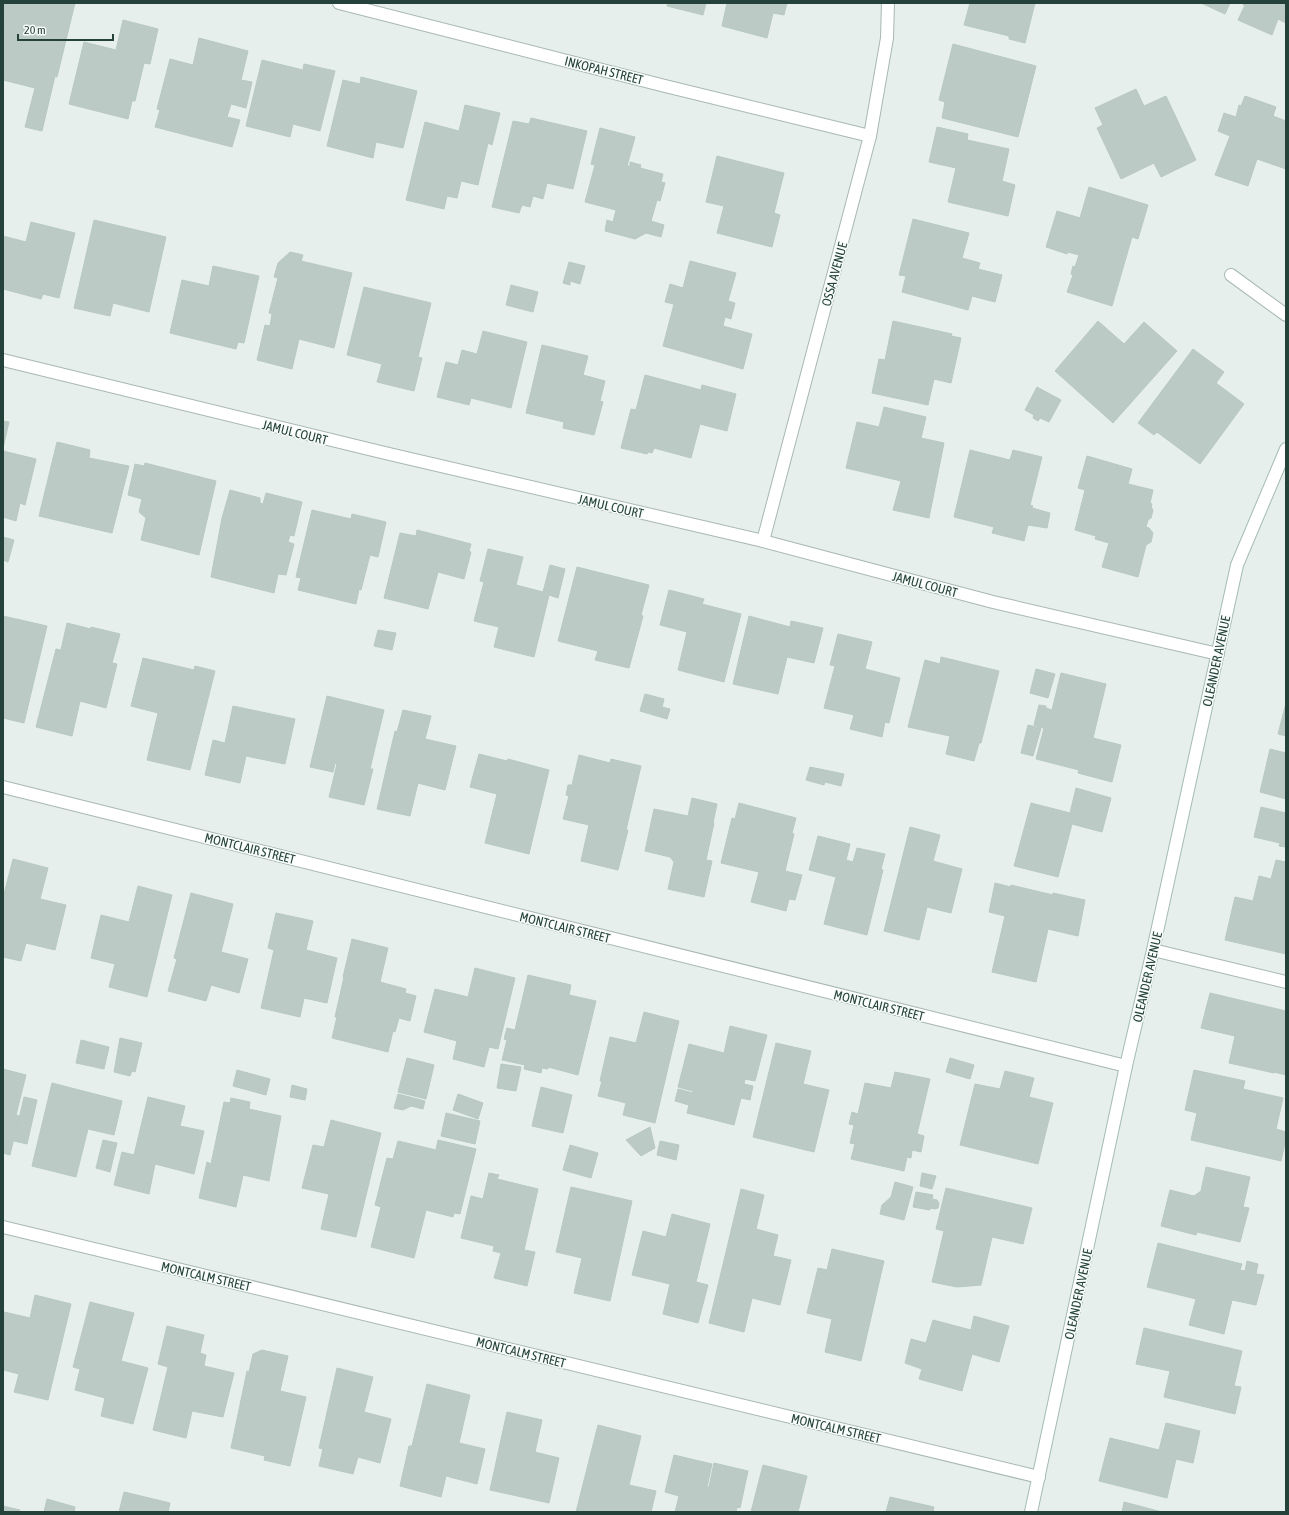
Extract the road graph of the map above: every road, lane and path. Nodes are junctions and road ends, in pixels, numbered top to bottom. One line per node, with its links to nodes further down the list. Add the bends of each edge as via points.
1 (339, 3): 3 (street, INKOPAH STREET)
2 (888, 3): 3 (street, OSSA AVENUE, via 887,38)
3 (870, 136): 8 (street, OSSA AVENUE)
4 (1231, 275): 5 (street)
5 (1286, 315)
6 (3, 360): 8 (street, JAMUL COURT)
7 (1286, 449): 9 (street, OLEANDER AVENUE, via 1237,565)
8 (762, 541): 9 (street, JAMUL COURT, via 993,602)
9 (1218, 654): 11 (street, OLEANDER AVENUE)
10 (3, 787): 13 (street, MONTCLAIR STREET)
11 (1153, 950): 12 (street); 13 (street, OLEANDER AVENUE)
12 (1286, 982)
13 (1126, 1066): 15 (street, OLEANDER AVENUE)
14 (3, 1227): 15 (street, MONTCALM STREET)
15 (1039, 1477): 16 (street, OLEANDER AVENUE)
16 (1031, 1512)

